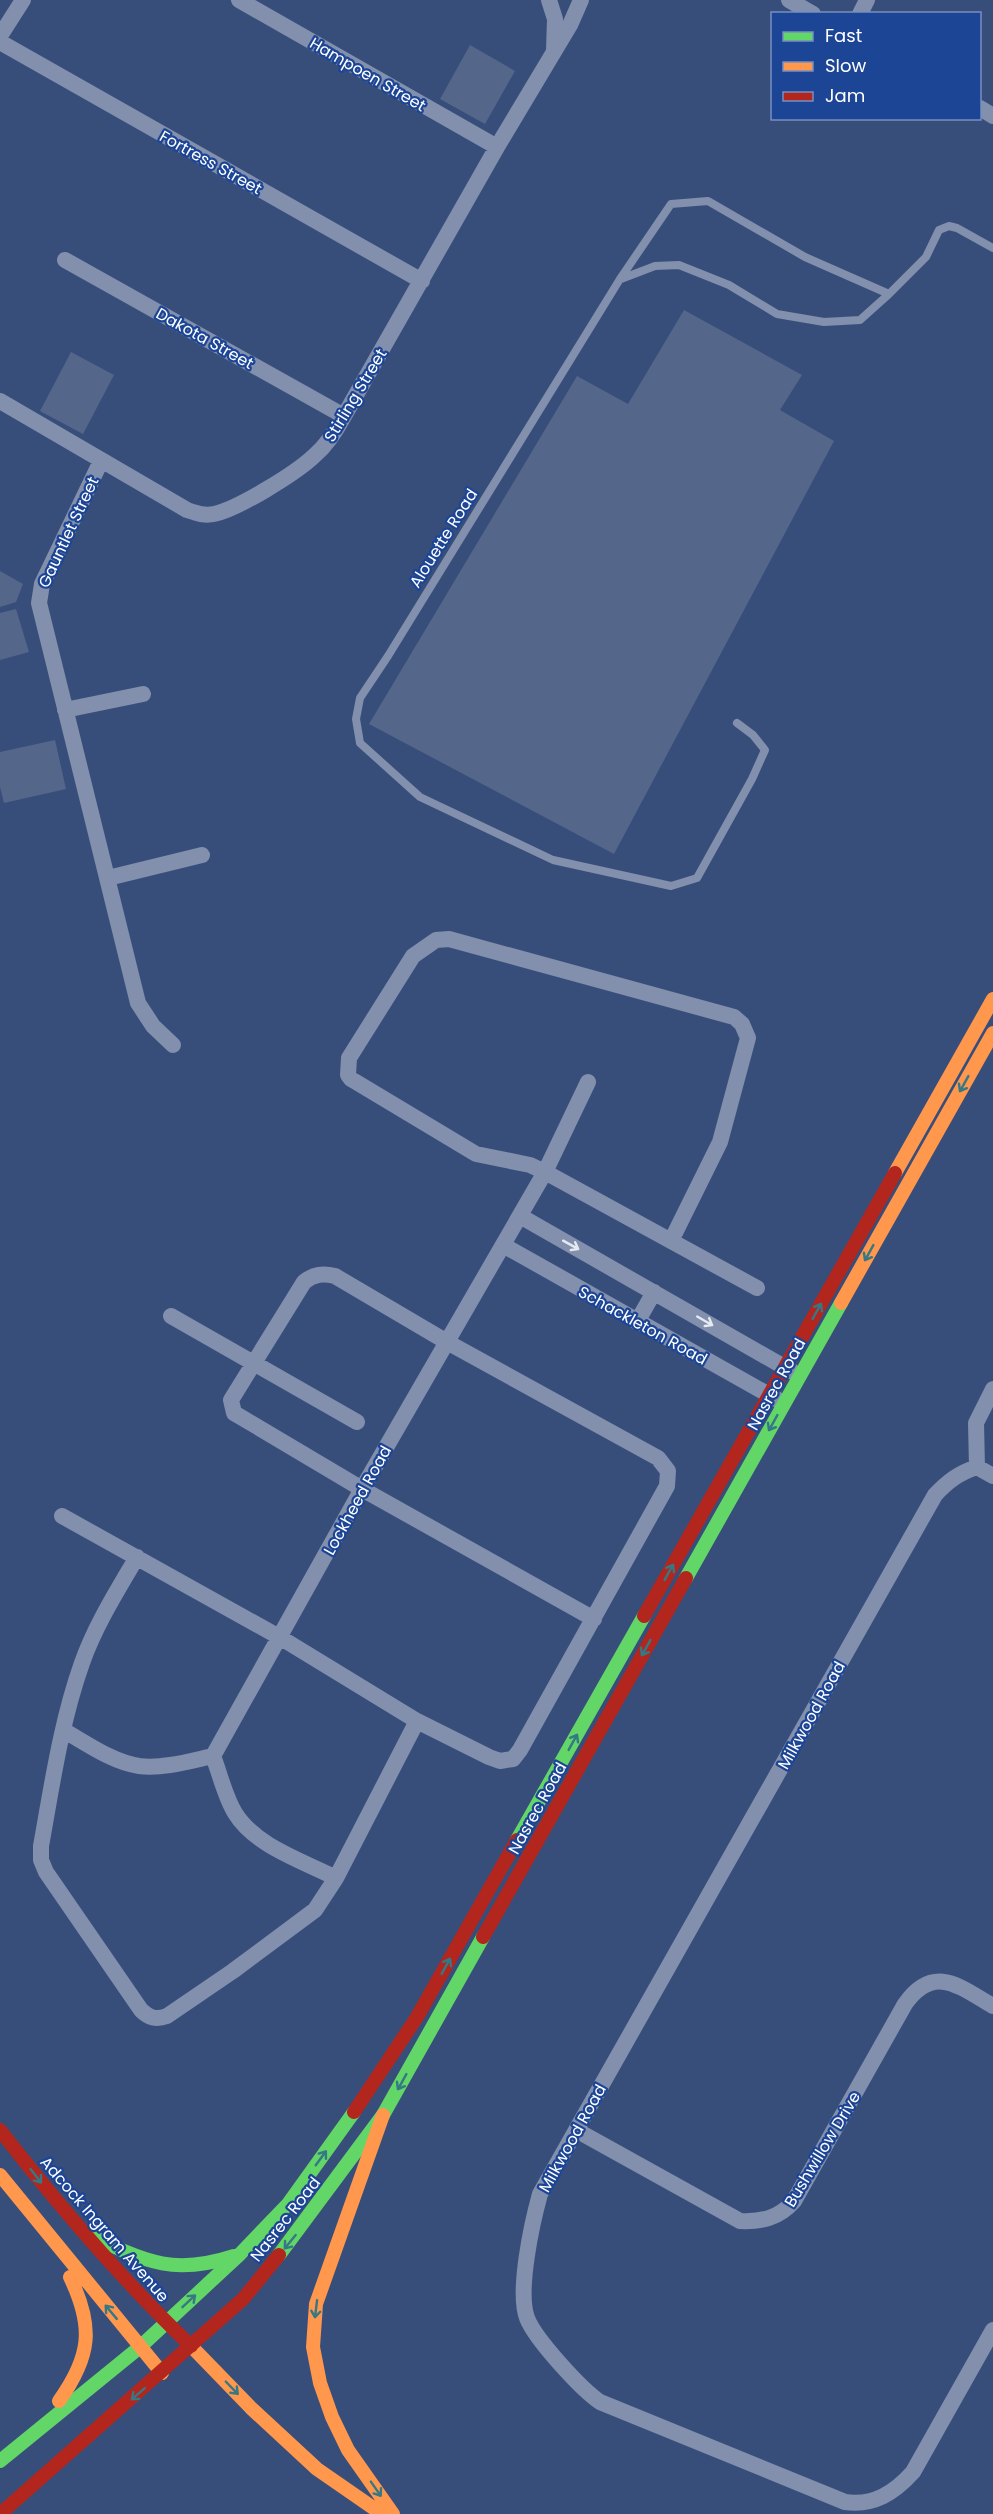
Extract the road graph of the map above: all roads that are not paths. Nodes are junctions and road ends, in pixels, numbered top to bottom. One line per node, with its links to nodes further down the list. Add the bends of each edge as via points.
1 (23, 0): 7 (street)
2 (239, 0): 10 (street, Hampoen Street)
3 (549, 0): 9 (street, Stirling Street, via 555,19)
4 (581, 0): 9 (street, Stirling Street)
5 (789, 0): 6 (street)
6 (810, 12)
7 (0, 36)
8 (0, 42): 14 (street, Fortress Street)
9 (554, 51): 10 (street, Stirling Street)
10 (497, 147): 14 (street, Stirling Street)
11 (993, 248): 15 (lane, via 949,226 939,231 926,257)
12 (65, 260): 17 (street, Dakota Street)
13 (620, 279): 15 (lane, via 655,266 679,265 729,285 777,315 824,322 860,320); 15 (lane, Alouette Road, via 671,204 708,201 805,257); 21 (lane, Alouette Road, via 360,698 356,719 360,744 420,797 553,860 671,886 697,878 765,750)
14 (422, 281): 17 (street, Stirling Street)
15 (889, 294)
16 (0, 401): 18 (street, Stirling Street)
17 (344, 416): 18 (street, Stirling Street, via 331,439 313,458 223,512 187,510)
18 (101, 461): 20 (street, Gauntlet Street, via 39,594 40,613)
19 (143, 694): 20 (street)
20 (65, 710): 23 (street, Gauntlet Street)
21 (737, 723)
22 (202, 855): 23 (street)
23 (108, 878): 26 (street, Gauntlet Street, via 138,1003 153,1026)
24 (993, 999): 38 (main road, Nasrec Road, one-way to 24)
25 (993, 1033): 39 (main road, Nasrec Road, one-way to 39)
26 (173, 1045)
27 (588, 1082): 28 (street, Lockheed Road)
28 (545, 1172): 29 (street, Lockheed Road); 30 (street); 30 (street, via 531,1165 476,1154 356,1084 348,1075 349,1059 413,956 436,940 449,939 734,1017 742,1023 748,1038 720,1142)
29 (520, 1216): 31 (street, Lockheed Road); 33 (street, Schackleton Road, one-way to 33)
30 (671, 1241): 32 (street)
31 (503, 1245): 35 (street, Schackleton Road); 36 (street, Lockheed Road)
32 (758, 1288)
33 (654, 1292): 35 (street); 38 (street, Schackleton Road, one-way to 38)
34 (171, 1316): 37 (street)
35 (638, 1322): 41 (street, Schackleton Road)
36 (447, 1342): 37 (street, via 335,1276 317,1274 304,1282); 46 (street, Lockheed Road); 49 (street, via 658,1458 668,1471 667,1486)
37 (254, 1362): 43 (street); 46 (street, via 231,1400 234,1413)
38 (784, 1368): 39 (street, Schackleton Road); 41 (main road, Nasrec Road)
39 (800, 1376): 42 (main road, Nasrec Road)
40 (993, 1389): 44 (street, via 976,1423)
41 (769, 1395): 42 (street, Schackleton Road); 62 (main road, Nasrec Road, one-way to 41, via 288,2204 417,2017)
42 (784, 1404): 56 (main road, Nasrec Road, one-way to 56)
43 (357, 1422)
44 (977, 1467): 45 (street); 58 (street, Milkwood Road, via 961,1473 935,1496)
45 (993, 1476)
46 (362, 1489): 49 (street); 50 (street, Lockheed Road)
47 (62, 1516): 48 (street)
48 (137, 1557): 50 (street); 52 (street, via 83,1662)
49 (594, 1619): 51 (street, via 513,1759 500,1761 489,1757)
50 (281, 1638): 51 (street); 53 (street, Lockheed Road)
51 (417, 1721): 54 (street)
52 (63, 1730): 53 (street, via 132,1765 162,1766); 54 (street, via 40,1846 41,1860 146,2015 167,2016 233,1971 315,1910)
53 (213, 1756): 54 (street, via 235,1812 244,1824 271,1846)
54 (336, 1878)
55 (993, 2006): 58 (street, Bushwillow Drive, via 946,1981 930,1982 916,1990 794,2201 776,2216 740,2221)
56 (383, 2115): 65 (main road, Nasrec Road, one-way to 65, via 296,2235 243,2299); 72 (main road, one-way to 72, via 316,2304 313,2347 332,2417 348,2450)
57 (0, 2130): 60 (main road, Adcock Ingram Avenue, one-way to 60)
58 (576, 2130): 64 (street, Milkwood Road, via 540,2194 524,2296 527,2319 535,2331 577,2383 600,2402 844,2502 860,2504 886,2496 913,2472)
59 (0, 2175): 61 (main road)
60 (85, 2232): 62 (main road, via 130,2254 168,2266 202,2265); 63 (main road, Adcock Ingram Avenue)
61 (51, 2240): 66 (main road, one-way to 61); 68 (main road, via 83,2303 88,2331 86,2351 76,2378)
62 (240, 2254): 63 (main road, Nasrec Road, one-way to 62)
63 (166, 2323): 65 (main road, Adcock Ingram Avenue); 66 (main road, Nasrec Road)
64 (993, 2330)
65 (191, 2346): 67 (main road, Nasrec Road); 71 (main road, Adcock Ingram Avenue, one-way to 71, via 317,2469)
66 (140, 2347): 67 (main road); 68 (main road, Nasrec Road)
67 (162, 2373): 70 (main road, Nasrec Road, one-way to 70)
68 (36, 2431): 69 (main road, Nasrec Road)
69 (0, 2461)
70 (0, 2514)
71 (382, 2514)
72 (393, 2514)

